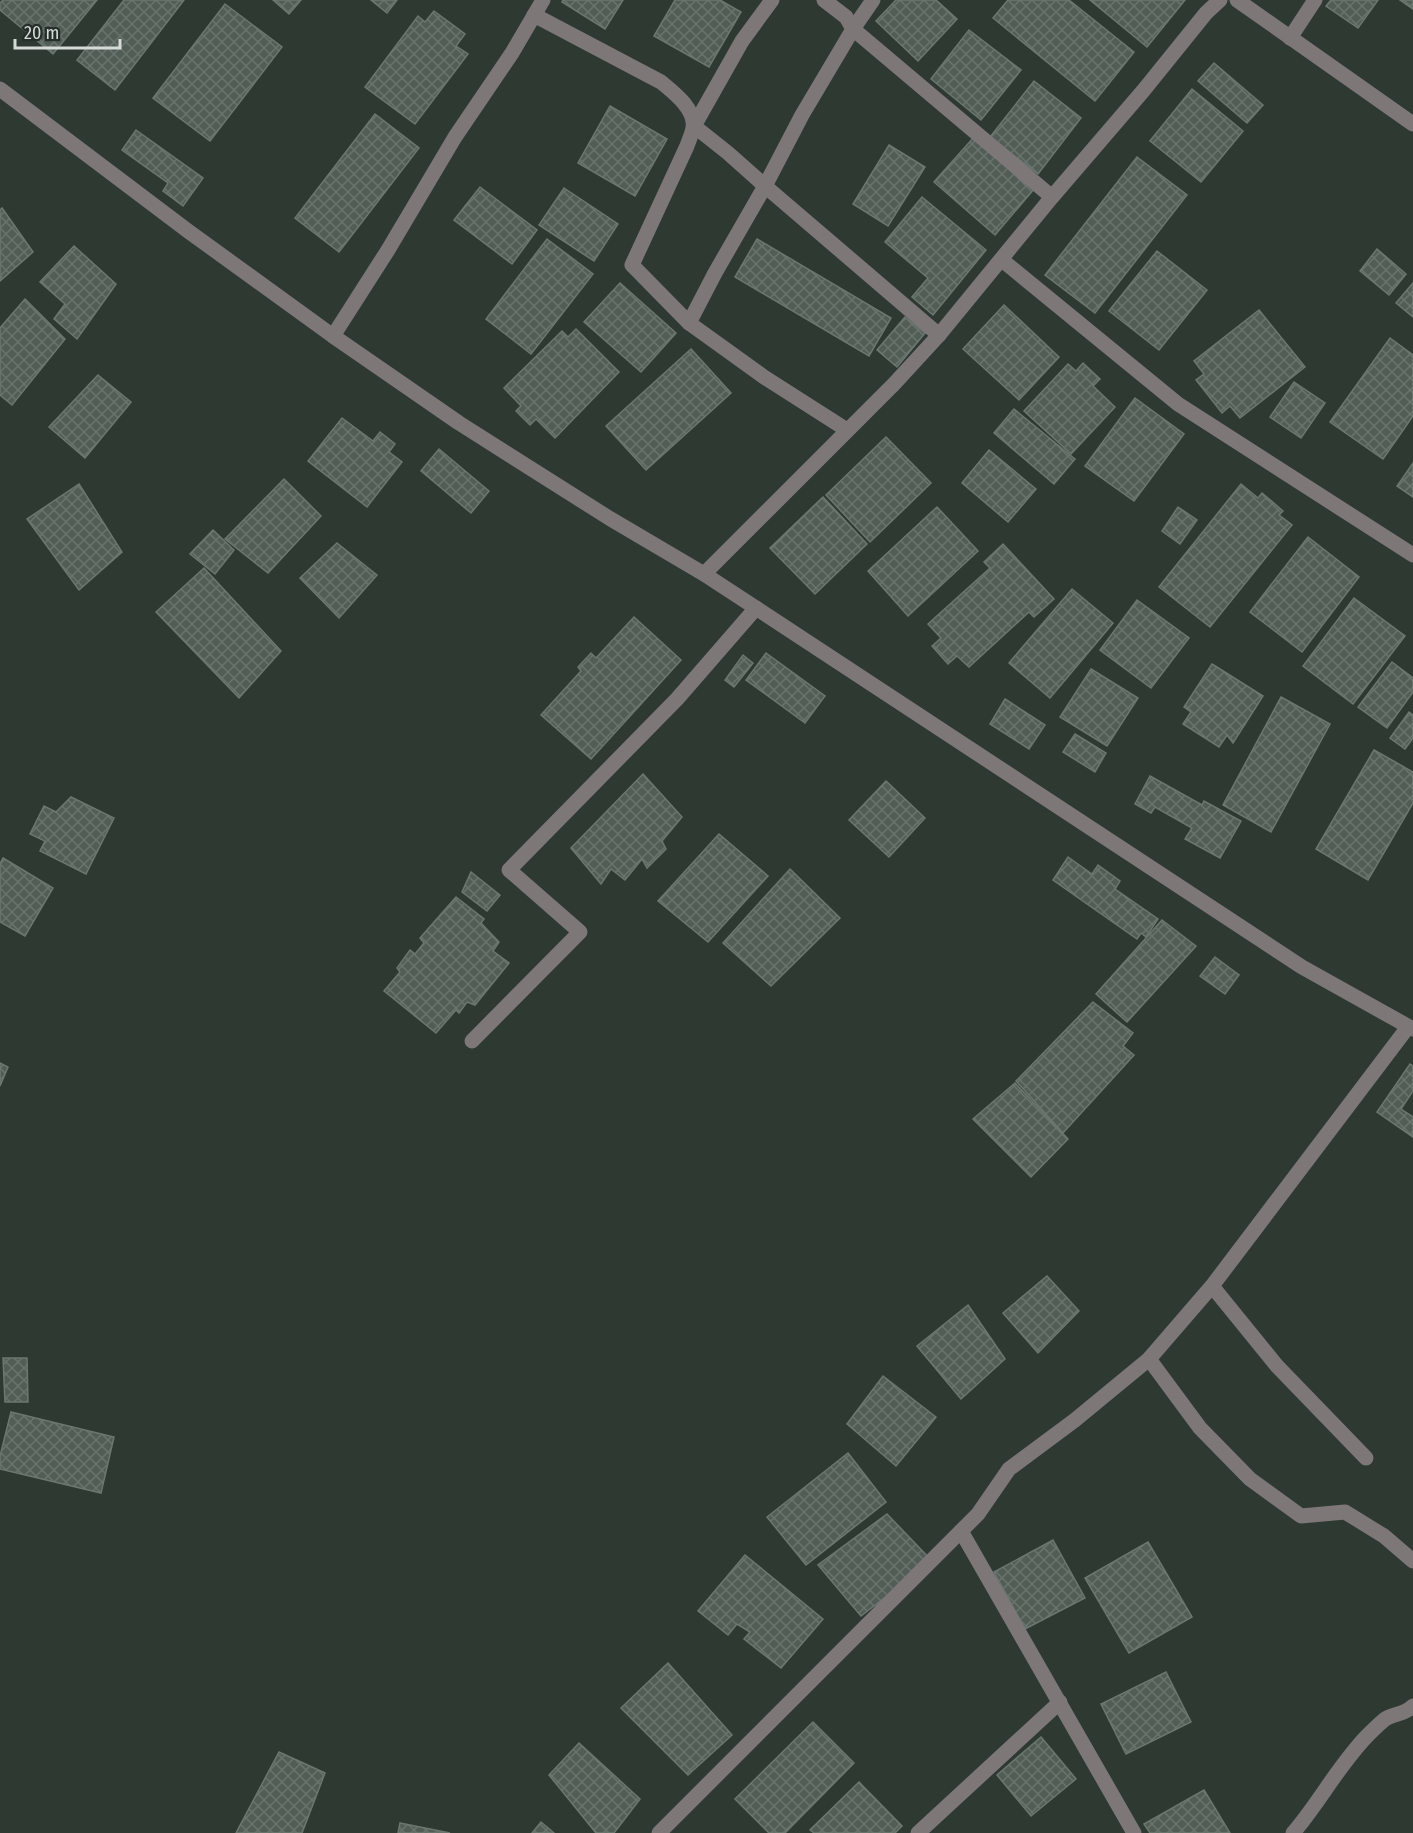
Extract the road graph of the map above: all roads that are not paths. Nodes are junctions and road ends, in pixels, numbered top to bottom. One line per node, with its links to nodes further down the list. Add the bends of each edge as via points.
1 (543, 0): 8 (street)
2 (772, 0): 13 (street, via 742,41)
3 (824, 0): 9 (street, via 846,17)
4 (873, 0): 9 (street)
5 (1220, 0): 15 (street)
6 (1237, 0): 10 (street)
7 (1315, 0): 10 (street)
8 (534, 15): 13 (street, via 661,82 678,95); 19 (street)
9 (853, 29): 14 (street); 15 (street)
10 (1290, 38): 12 (street)
11 (0, 88): 19 (street)
12 (1413, 124)
13 (694, 126): 14 (street); 17 (street, via 632,266)
14 (765, 186): 17 (street); 18 (street)
15 (1052, 197): 16 (street)
16 (1002, 260): 18 (street); 21 (street, via 1178,404)
17 (689, 323): 20 (street)
18 (939, 335): 20 (street)
19 (333, 336): 22 (street, via 459,423)
20 (847, 430): 22 (street)
21 (1413, 555)
22 (704, 574): 23 (street)
23 (756, 608): 24 (street, via 1302,966); 25 (street, via 677,699 509,870 580,932)
24 (1411, 1028): 26 (street)
25 (472, 1041)
26 (1212, 1286): 27 (street); 28 (street, via 1277,1366)
27 (1149, 1359): 29 (street, via 1009,1469); 30 (street, via 1200,1428 1250,1479 1301,1516 1345,1512 1384,1536)
28 (1366, 1458)
29 (962, 1531): 31 (street); 33 (street)
30 (1413, 1561)
31 (1060, 1702): 34 (street); 35 (street)
32 (1413, 1706): 36 (street, via 1406,1713 1385,1719 1365,1738)
33 (659, 1833)
34 (918, 1833)
35 (1134, 1833)
36 (1293, 1833)

